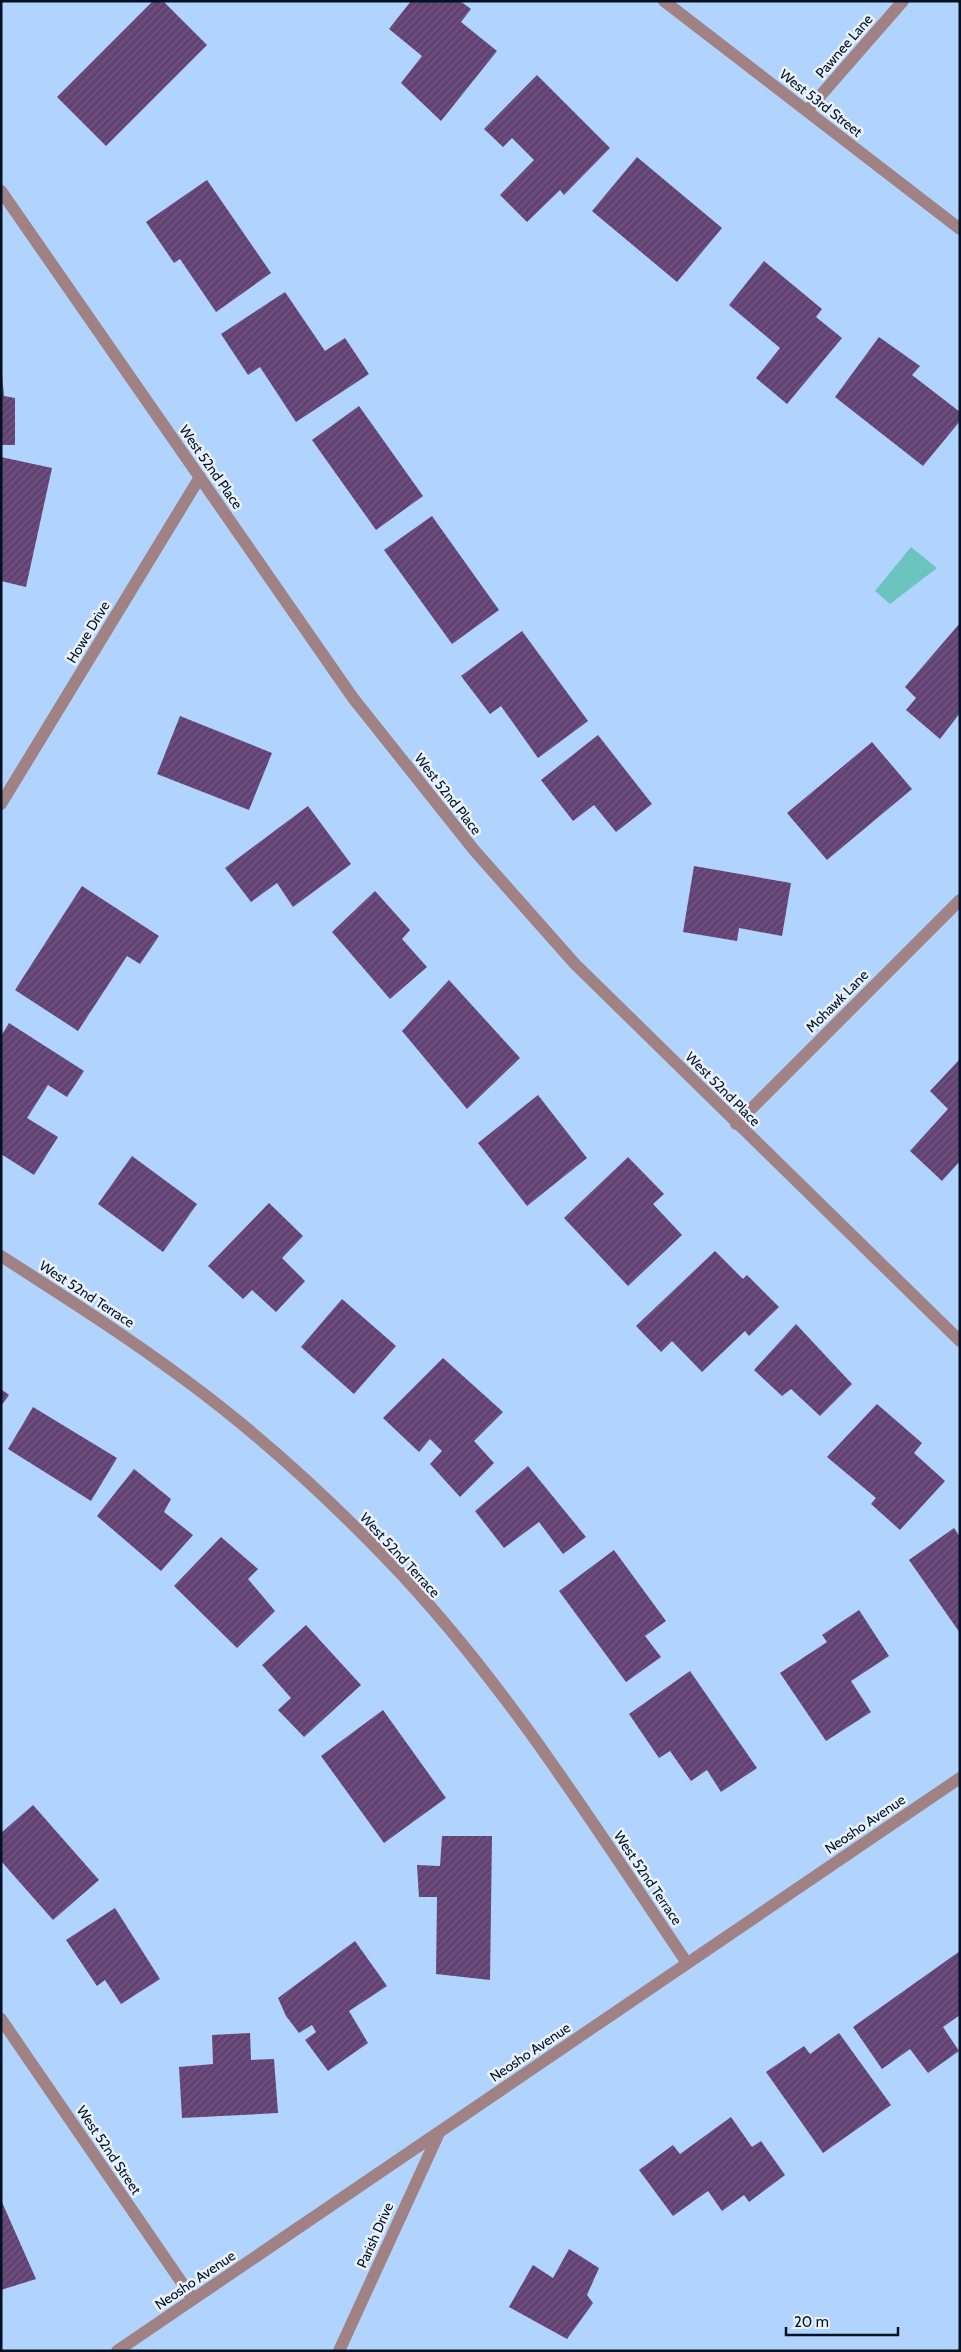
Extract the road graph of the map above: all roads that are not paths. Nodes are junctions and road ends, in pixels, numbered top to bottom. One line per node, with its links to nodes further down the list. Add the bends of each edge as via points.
1 (664, 1): 3 (street, West 53rd Street)
2 (903, 1): 3 (street, Pawnee Lane)
3 (807, 111): 5 (street, West 53rd Street)
4 (1, 191): 6 (street, West 52nd Place)
5 (960, 229)
6 (200, 477): 7 (street, Howe Drive); 9 (street, West 52nd Place, via 353,698 474,850 575,964)
7 (1, 804)
8 (960, 900): 9 (street, Mohawk Lane)
9 (736, 1124): 11 (street, West 52nd Place)
10 (1, 1256): 13 (street, West 52nd Terrace, via 118,1332 186,1381 289,1464 386,1559 469,1653 574,1794)
11 (960, 1342)
12 (960, 1778): 13 (street, Neosho Avenue)
13 (687, 1963): 15 (street, Neosho Avenue)
14 (1, 2018): 16 (street, West 52nd Street)
15 (439, 2133): 16 (street, Neosho Avenue); 18 (street, Parish Drive)
16 (193, 2299): 17 (street, Neosho Avenue)
17 (117, 2351)
18 (339, 2351)

